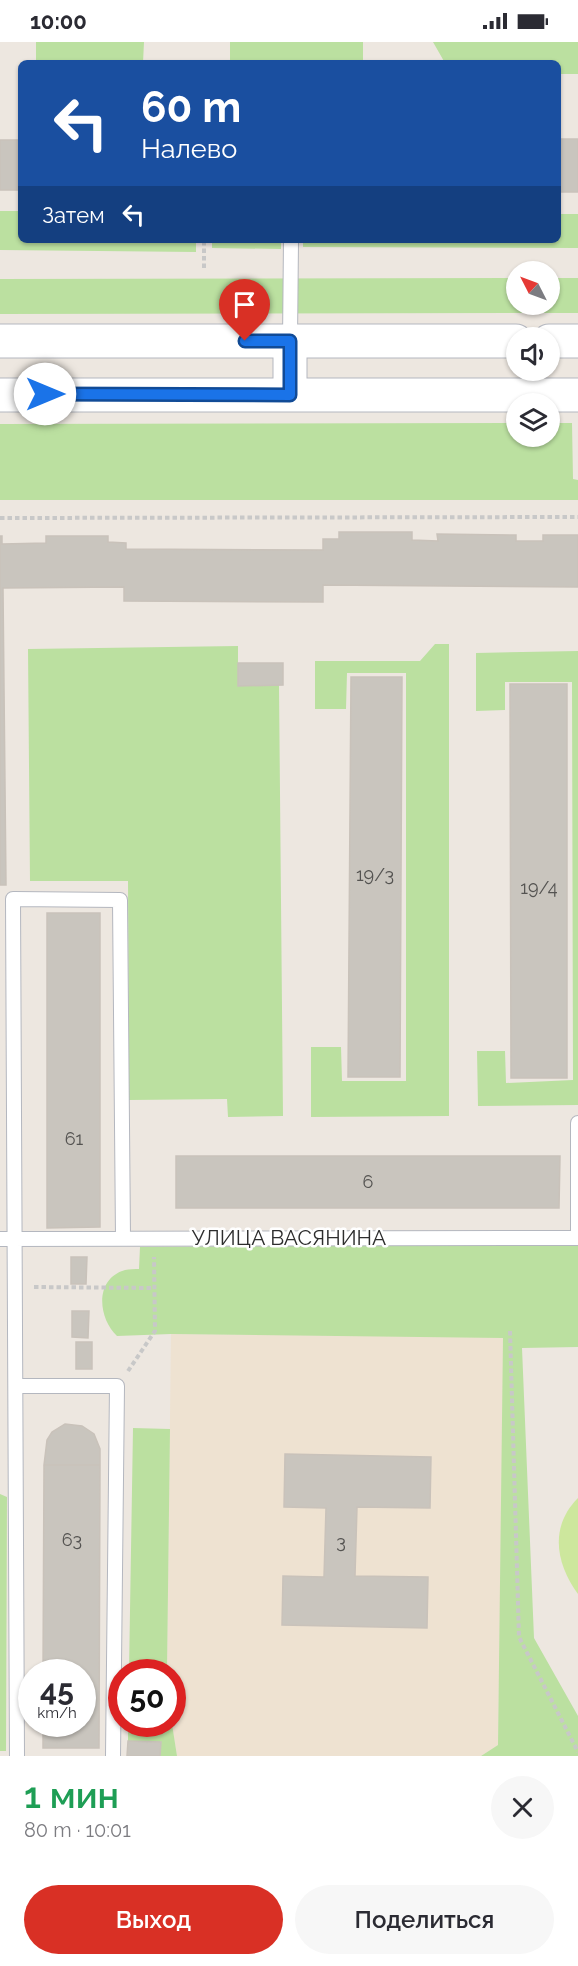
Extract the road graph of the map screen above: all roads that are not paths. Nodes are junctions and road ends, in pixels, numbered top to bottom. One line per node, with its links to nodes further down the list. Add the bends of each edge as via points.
1 (291, 243): 3 (lane)
2 (0, 341): 3 (main road)
3 (290, 341): 4 (main road); 8 (main road)
4 (506, 341)
5 (560, 341): 6 (main road)
6 (578, 341)
7 (0, 394): 8 (main road)
8 (290, 395): 9 (main road)
9 (578, 395)
10 (578, 1123): 12 (lane)
11 (123, 1238): 12 (lane, УЛИЦА ВАСЯНИНА); 14 (lane, УЛИЦА ВАСЯНИНА); 14 (lane, via 120,900 13,899)
12 (578, 1238)
13 (0, 1239): 14 (lane, УЛИЦА ВАСЯНИНА)
14 (15, 1239): 15 (lane)
15 (16, 1386): 16 (lane); 17 (lane, via 117,1386)
16 (17, 1756)
17 (113, 1756)

